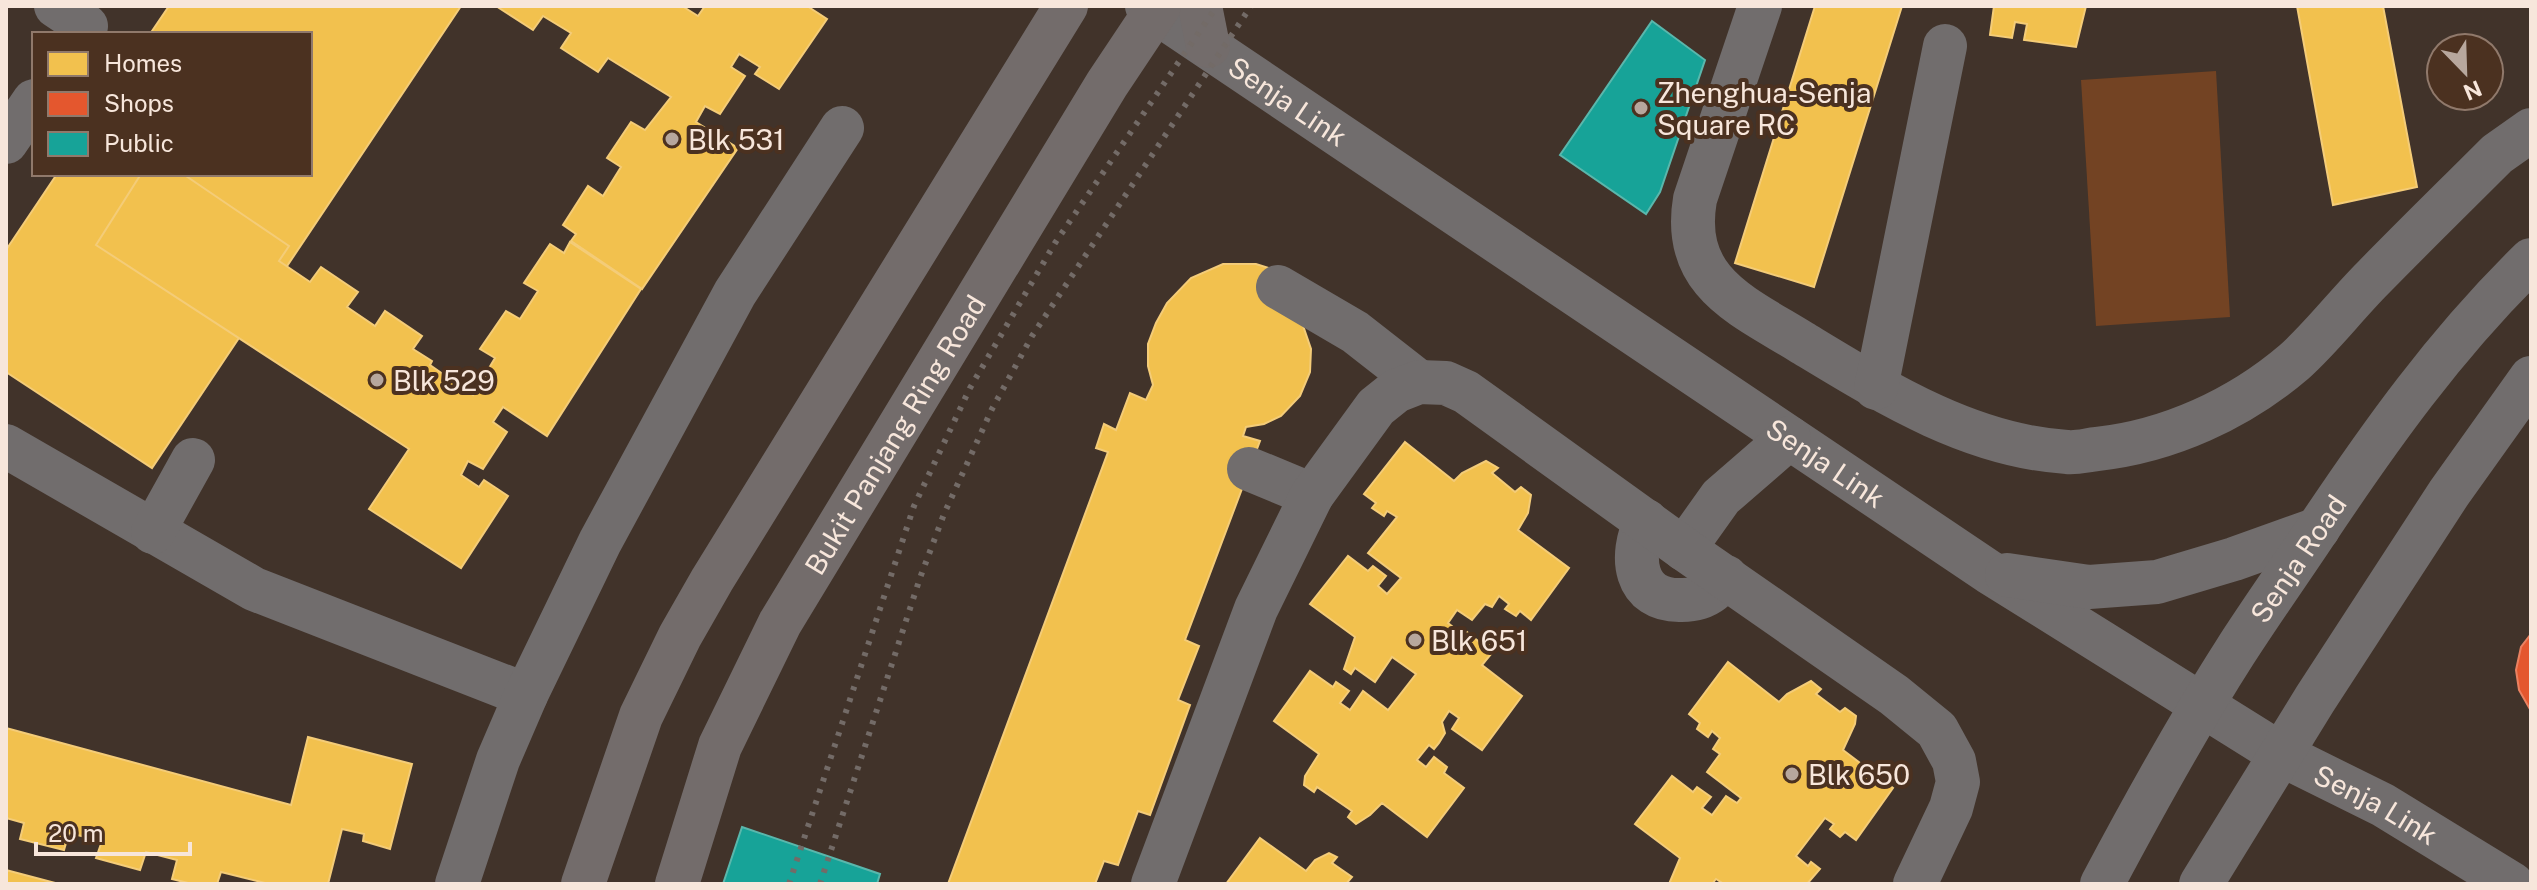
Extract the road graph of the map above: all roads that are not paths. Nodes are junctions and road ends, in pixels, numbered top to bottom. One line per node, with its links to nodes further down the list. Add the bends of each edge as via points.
1 (1066, 6): 30 (main road, via 680,636 641,716)
2 (1760, 6): 14 (street, via 1695,199 1692,232 1697,250 1720,289)
3 (1154, 8): 4 (street, Senja Link); 31 (main road, Bukit Panjang Ring Road, via 780,623 720,746)
4 (1204, 26): 15 (street, Senja Link)
5 (1945, 46): 14 (street)
6 (32, 104): 9 (street)
7 (842, 128): 26 (street, via 735,293 600,542)
8 (2531, 130): 14 (street, via 2497,154 2294,361 2243,399 2181,430 2125,446 2068,452 2007,442 1953,425)
9 (6, 142)
10 (2531, 260): 21 (street, Senja Road, via 2450,346)
11 (1278, 287): 13 (street, via 1355,332)
12 (2531, 378): 28 (street, via 2449,493)
13 (1419, 382): 19 (street, via 1376,407); 20 (street, via 1446,383 1466,392)
14 (1876, 388)
15 (1789, 438): 23 (street, via 1721,497); 24 (street, Senja Link)
16 (6, 446): 22 (street)
17 (193, 460): 22 (street)
18 (1249, 469): 19 (street)
19 (1312, 495): 32 (street, via 1256,609)
20 (1646, 521): 23 (street); 25 (street, via 1635,557 1639,576 1651,592 1671,601 1695,600)
21 (2318, 529): 24 (street, via 2157,582 2089,587); 27 (street, Senja Road)
22 (153, 532): 26 (street, via 254,589)
23 (1684, 549): 25 (street)
24 (1989, 572): 27 (street, Senja Link)
25 (1726, 577): 33 (street, via 1894,695 1943,739 1957,772 1956,794)
26 (526, 695): 29 (street, via 498,760)
27 (2202, 706): 28 (street, Senja Link); 34 (street, Senja Road)
28 (2282, 755): 35 (street); 36 (street, Senja Link, via 2383,805)
29 (457, 884)
30 (583, 884)
31 (677, 884)
32 (1153, 884)
33 (1915, 884)
34 (2102, 884)
35 (2201, 884)
36 (2512, 884)

